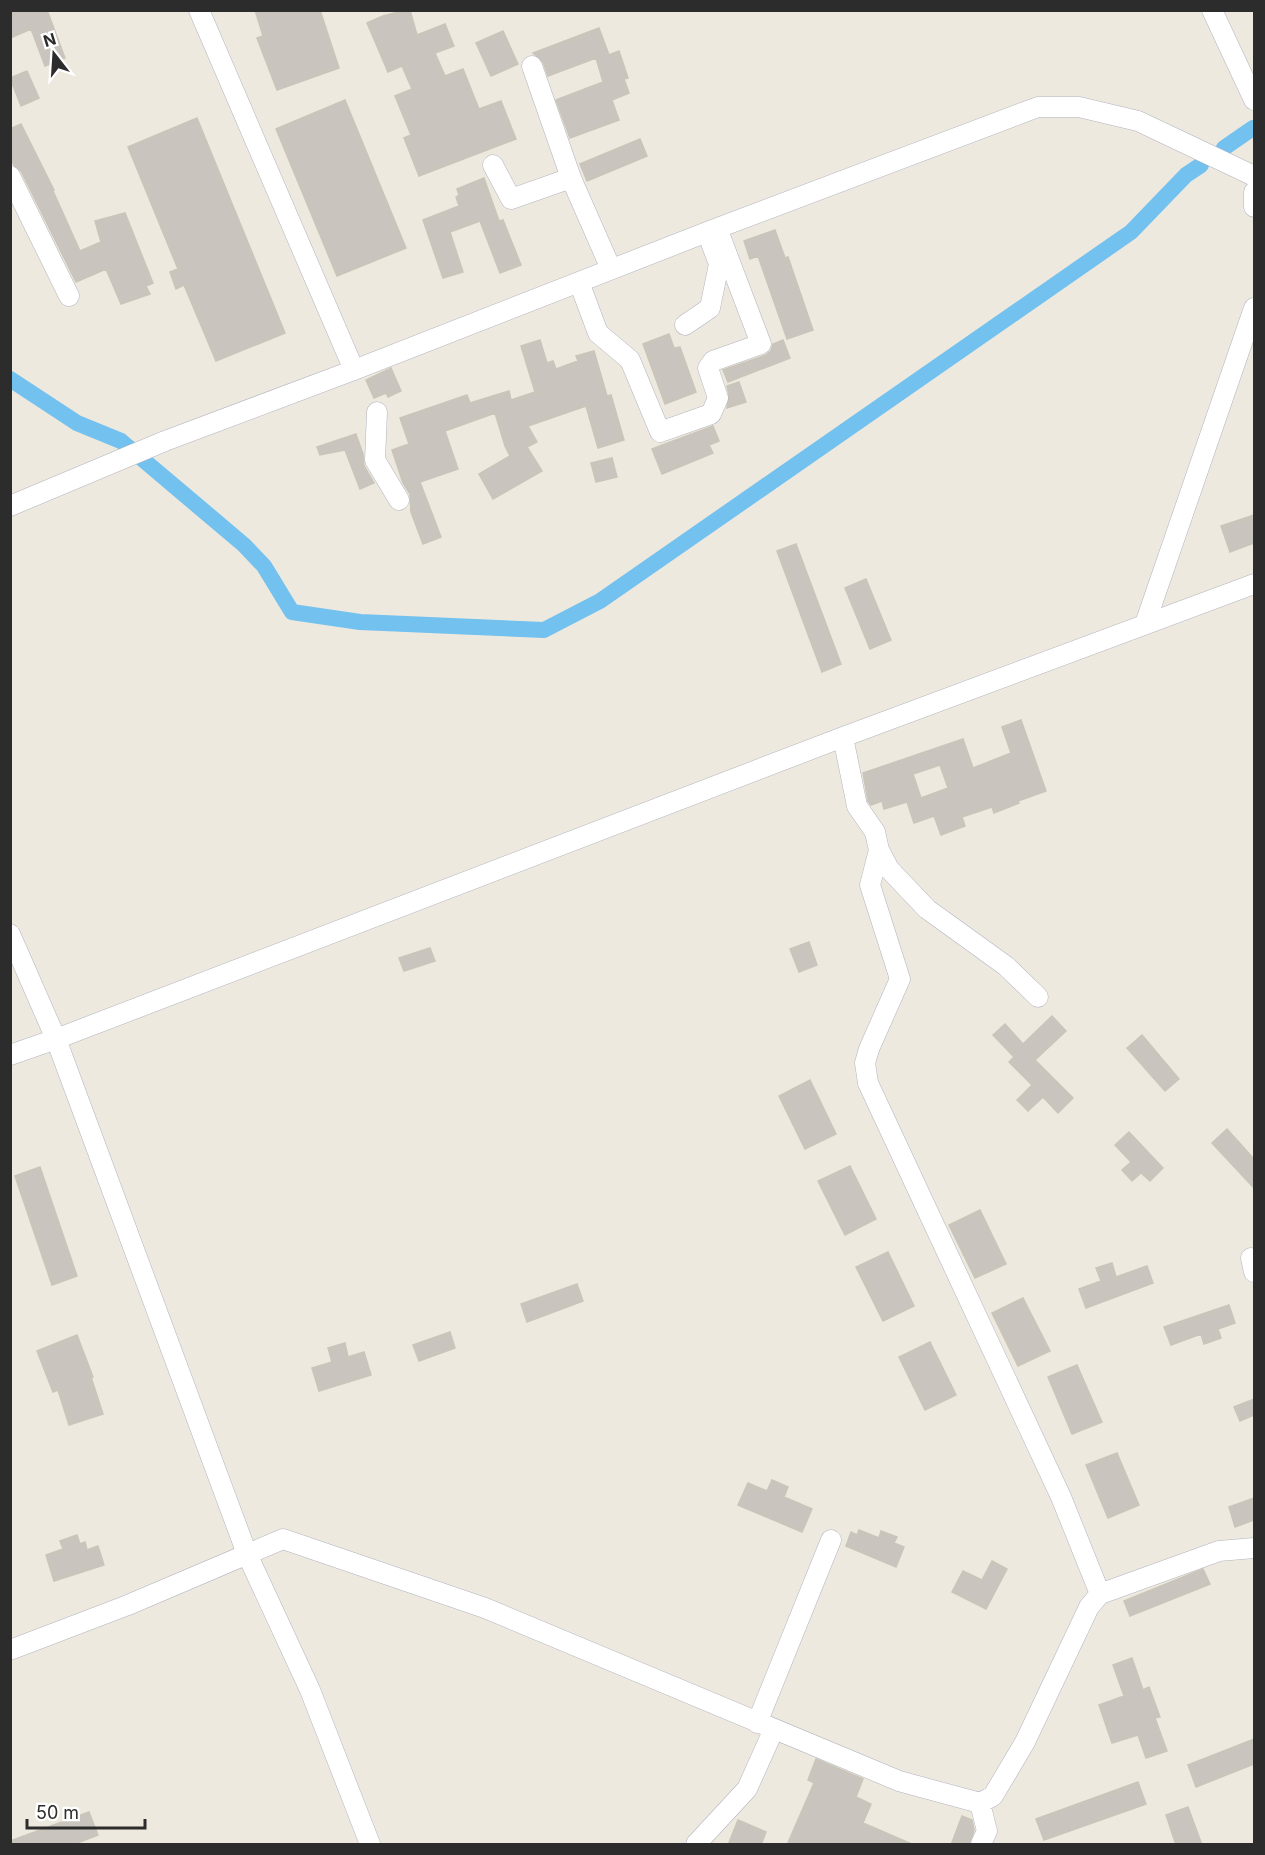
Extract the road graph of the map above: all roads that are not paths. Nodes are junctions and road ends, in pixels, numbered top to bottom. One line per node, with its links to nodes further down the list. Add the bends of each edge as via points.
1 (200, 10): 17 (street)
2 (1212, 10): 4 (street)
3 (532, 66): 8 (street)
4 (1254, 100)
5 (493, 165): 8 (street, via 511,199)
6 (10, 176): 14 (street)
7 (1254, 176): 11 (street, via 1138,121 1079,107 1038,107)
8 (571, 178): 12 (street)
9 (1254, 192): 10 (street)
10 (1254, 207)
11 (712, 230): 12 (street); 13 (street, via 761,344 713,361 708,368 718,398 711,414 660,432 630,360 598,333); 16 (street, via 719,264 710,308)
12 (611, 270): 13 (street)
13 (579, 282): 17 (street)
14 (69, 296)
15 (1254, 308): 22 (street)
16 (685, 325)
17 (354, 370): 20 (street, via 165,441)
18 (378, 412): 19 (street, via 375,460)
19 (399, 500)
20 (10, 506)
21 (1254, 584): 22 (street)
22 (1145, 624): 23 (street)
23 (843, 737): 24 (street, via 857,806 875,832); 27 (street)
24 (879, 850): 26 (street, via 889,869 927,909 1006,966); 32 (street, via 870,885 900,979 869,1048 865,1063 868,1083 1061,1497)
25 (10, 934): 27 (street)
26 (1038, 997)
27 (56, 1039): 28 (street); 31 (street)
28 (10, 1055)
29 (831, 1540): 34 (street)
30 (1254, 1548): 32 (street, via 1219,1551)
31 (247, 1554): 33 (street); 34 (street, via 283,1539 485,1608); 36 (street, via 310,1690)
32 (1100, 1594): 35 (street, via 1089,1607 1025,1742 993,1796)
33 (10, 1650)
34 (766, 1726): 35 (street, via 899,1781); 37 (street, via 747,1789)
35 (980, 1803): 38 (street, via 987,1831)
36 (370, 1845)
37 (696, 1845)
38 (981, 1845)

